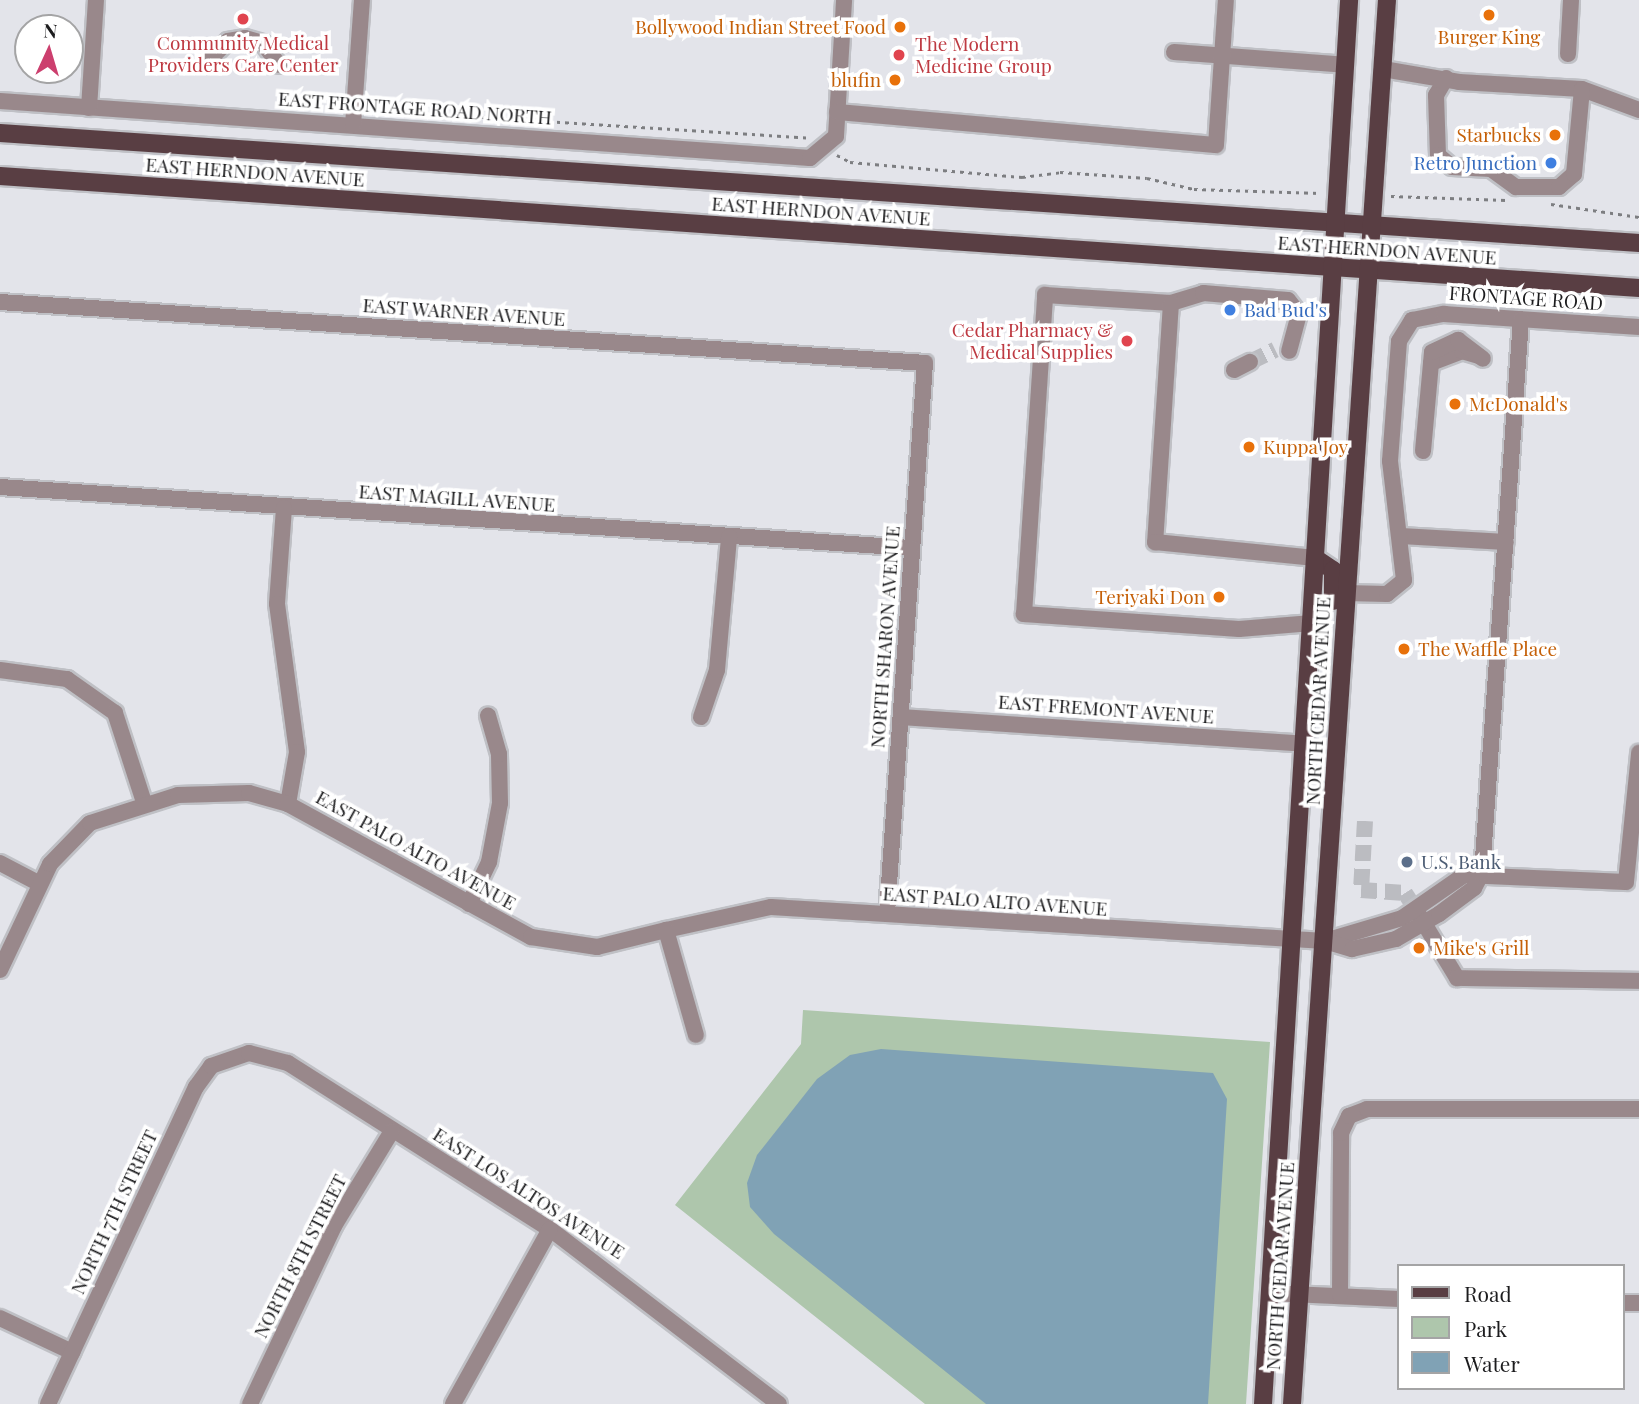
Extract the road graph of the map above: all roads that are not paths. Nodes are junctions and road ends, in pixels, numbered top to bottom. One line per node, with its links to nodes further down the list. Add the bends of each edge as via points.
1 (96, 0): 18 (street)
2 (362, 0): 21 (street)
3 (844, 0): 20 (street)
4 (1226, 0): 10 (street)
5 (1349, 0): 13 (main road, NORTH CEDAR AVENUE)
6 (1387, 0): 14 (main road, NORTH CEDAR AVENUE)
7 (1571, 0): 9 (street)
8 (1174, 52): 10 (street)
9 (1568, 54)
10 (1222, 56): 13 (street); 20 (street, via 1216,145)
11 (209, 60): 12 (street, via 228,41 245,38 263,43)
12 (279, 65)
13 (1346, 65): 24 (main road, NORTH CEDAR AVENUE)
14 (1383, 69): 15 (street); 25 (main road, NORTH CEDAR AVENUE)
15 (1446, 78): 16 (street); 16 (street, via 1436,94 1438,155 1452,167 1491,169 1516,187 1559,187 1574,174)
16 (1582, 89): 19 (street)
17 (0, 101): 18 (street, EAST FRONTAGE ROAD NORTH)
18 (89, 108): 21 (street, EAST FRONTAGE ROAD NORTH)
19 (1639, 110)
20 (837, 112): 21 (street, EAST FRONTAGE ROAD NORTH, via 836,136 825,151 810,158)
21 (354, 125)
22 (0, 133): 24 (main road, EAST HERNDON AVENUE)
23 (0, 176): 27 (main road, EAST HERNDON AVENUE)
24 (1334, 223): 25 (main road, EAST HERNDON AVENUE); 27 (main road, NORTH CEDAR AVENUE)
25 (1370, 225): 26 (main road, EAST HERNDON AVENUE); 28 (main road, NORTH CEDAR AVENUE)
26 (1639, 243)
27 (1331, 267): 28 (main road, EAST HERNDON AVENUE); 46 (main road, NORTH CEDAR AVENUE)
28 (1367, 269): 29 (main road, EAST HERNDON AVENUE); 47 (main road, NORTH CEDAR AVENUE)
29 (1639, 288)
30 (0, 302): 37 (street, EAST WARNER AVENUE)
31 (1171, 303): 34 (street, via 1203,293 1288,300 1298,314); 46 (street, via 1155,542); 48 (street, via 1045,295 1024,614 1238,629)
32 (1521, 319): 33 (street, FRONTAGE ROAD); 42 (street, FRONTAGE ROAD, via 1427,314 1412,320 1399,341 1390,461); 44 (street)
33 (1639, 327)
34 (1289, 351)
35 (1483, 359): 39 (street, via 1476,347 1452,340 1435,346)
36 (1250, 362): 38 (street)
37 (925, 363): 45 (street, NORTH SHARON AVENUE)
38 (1234, 370)
39 (1423, 451)
40 (0, 487): 41 (street, EAST MAGILL AVENUE)
41 (284, 508): 43 (street, EAST MAGILL AVENUE); 57 (street, via 277,604 297,752)
42 (1401, 536): 44 (street); 47 (street, via 1405,568 1399,588 1380,595)
43 (729, 537): 45 (street, EAST MAGILL AVENUE); 51 (street, via 717,670)
44 (1506, 542): 59 (street)
45 (912, 548): 52 (street, NORTH SHARON AVENUE)
46 (1315, 558): 48 (main road, NORTH CEDAR AVENUE); 54 (main road, via 1327,562 1334,579 1328,687)
47 (1345, 593): 54 (main road, NORTH CEDAR AVENUE)
48 (1312, 623): 53 (main road, NORTH CEDAR AVENUE)
49 (0, 670): 56 (street, via 67,679 115,713)
50 (488, 716): 61 (street, via 499,754 500,803 489,863)
51 (701, 717)
52 (901, 717): 53 (street, EAST FREMONT AVENUE); 62 (street, NORTH SHARON AVENUE)
53 (1308, 744): 65 (main road, NORTH CEDAR AVENUE)
54 (1336, 750): 66 (main road, NORTH CEDAR AVENUE)
55 (1639, 753): 59 (street, via 1626,882)
56 (144, 802): 57 (street, EAST PALO ALTO AVENUE, via 226,791); 60 (street, EAST PALO ALTO AVENUE, via 106,814 74,835)
57 (289, 804): 61 (street, EAST PALO ALTO AVENUE)
58 (0, 863): 60 (street)
59 (1482, 873): 63 (street, EAST PALO ALTO AVENUE, via 1474,888)
60 (40, 884): 67 (street, EAST PALO ALTO AVENUE)
61 (469, 904): 64 (street, EAST PALO ALTO AVENUE, via 531,937 574,947)
62 (887, 914): 64 (street, EAST PALO ALTO AVENUE, via 753,908); 65 (street, EAST PALO ALTO AVENUE)
63 (1420, 917): 66 (street, EAST PALO ALTO AVENUE, via 1366,947); 68 (street, via 1457,978)
64 (666, 930): 69 (street)
65 (1295, 941): 66 (street, EAST PALO ALTO AVENUE); 74 (main road, NORTH CEDAR AVENUE)
66 (1325, 941): 75 (main road, NORTH CEDAR AVENUE)
67 (0, 970)
68 (1639, 981)
69 (696, 1035)
70 (237, 1054): 72 (street, EAST LOS ALTOS AVENUE, via 288,1063); 79 (street, NORTH 7TH STREET, via 211,1066 196,1087)
71 (1639, 1109): 76 (street, via 1367,1109 1349,1116 1341,1133)
72 (392, 1131): 73 (street, EAST LOS ALTOS AVENUE); 81 (street, NORTH 8TH STREET, via 334,1226)
73 (550, 1228): 82 (street); 83 (street, EAST LOS ALTOS AVENUE)
74 (1270, 1293): 75 (street); 84 (main road, NORTH CEDAR AVENUE)
75 (1298, 1295): 76 (street); 85 (main road, NORTH CEDAR AVENUE)
76 (1340, 1295): 77 (street)
77 (1398, 1299)
78 (0, 1318): 79 (street)
79 (72, 1352): 80 (street, NORTH 7TH STREET)
80 (48, 1404)
81 (250, 1404)
82 (454, 1404)
83 (779, 1404)
84 (1263, 1404)
85 (1292, 1404)

